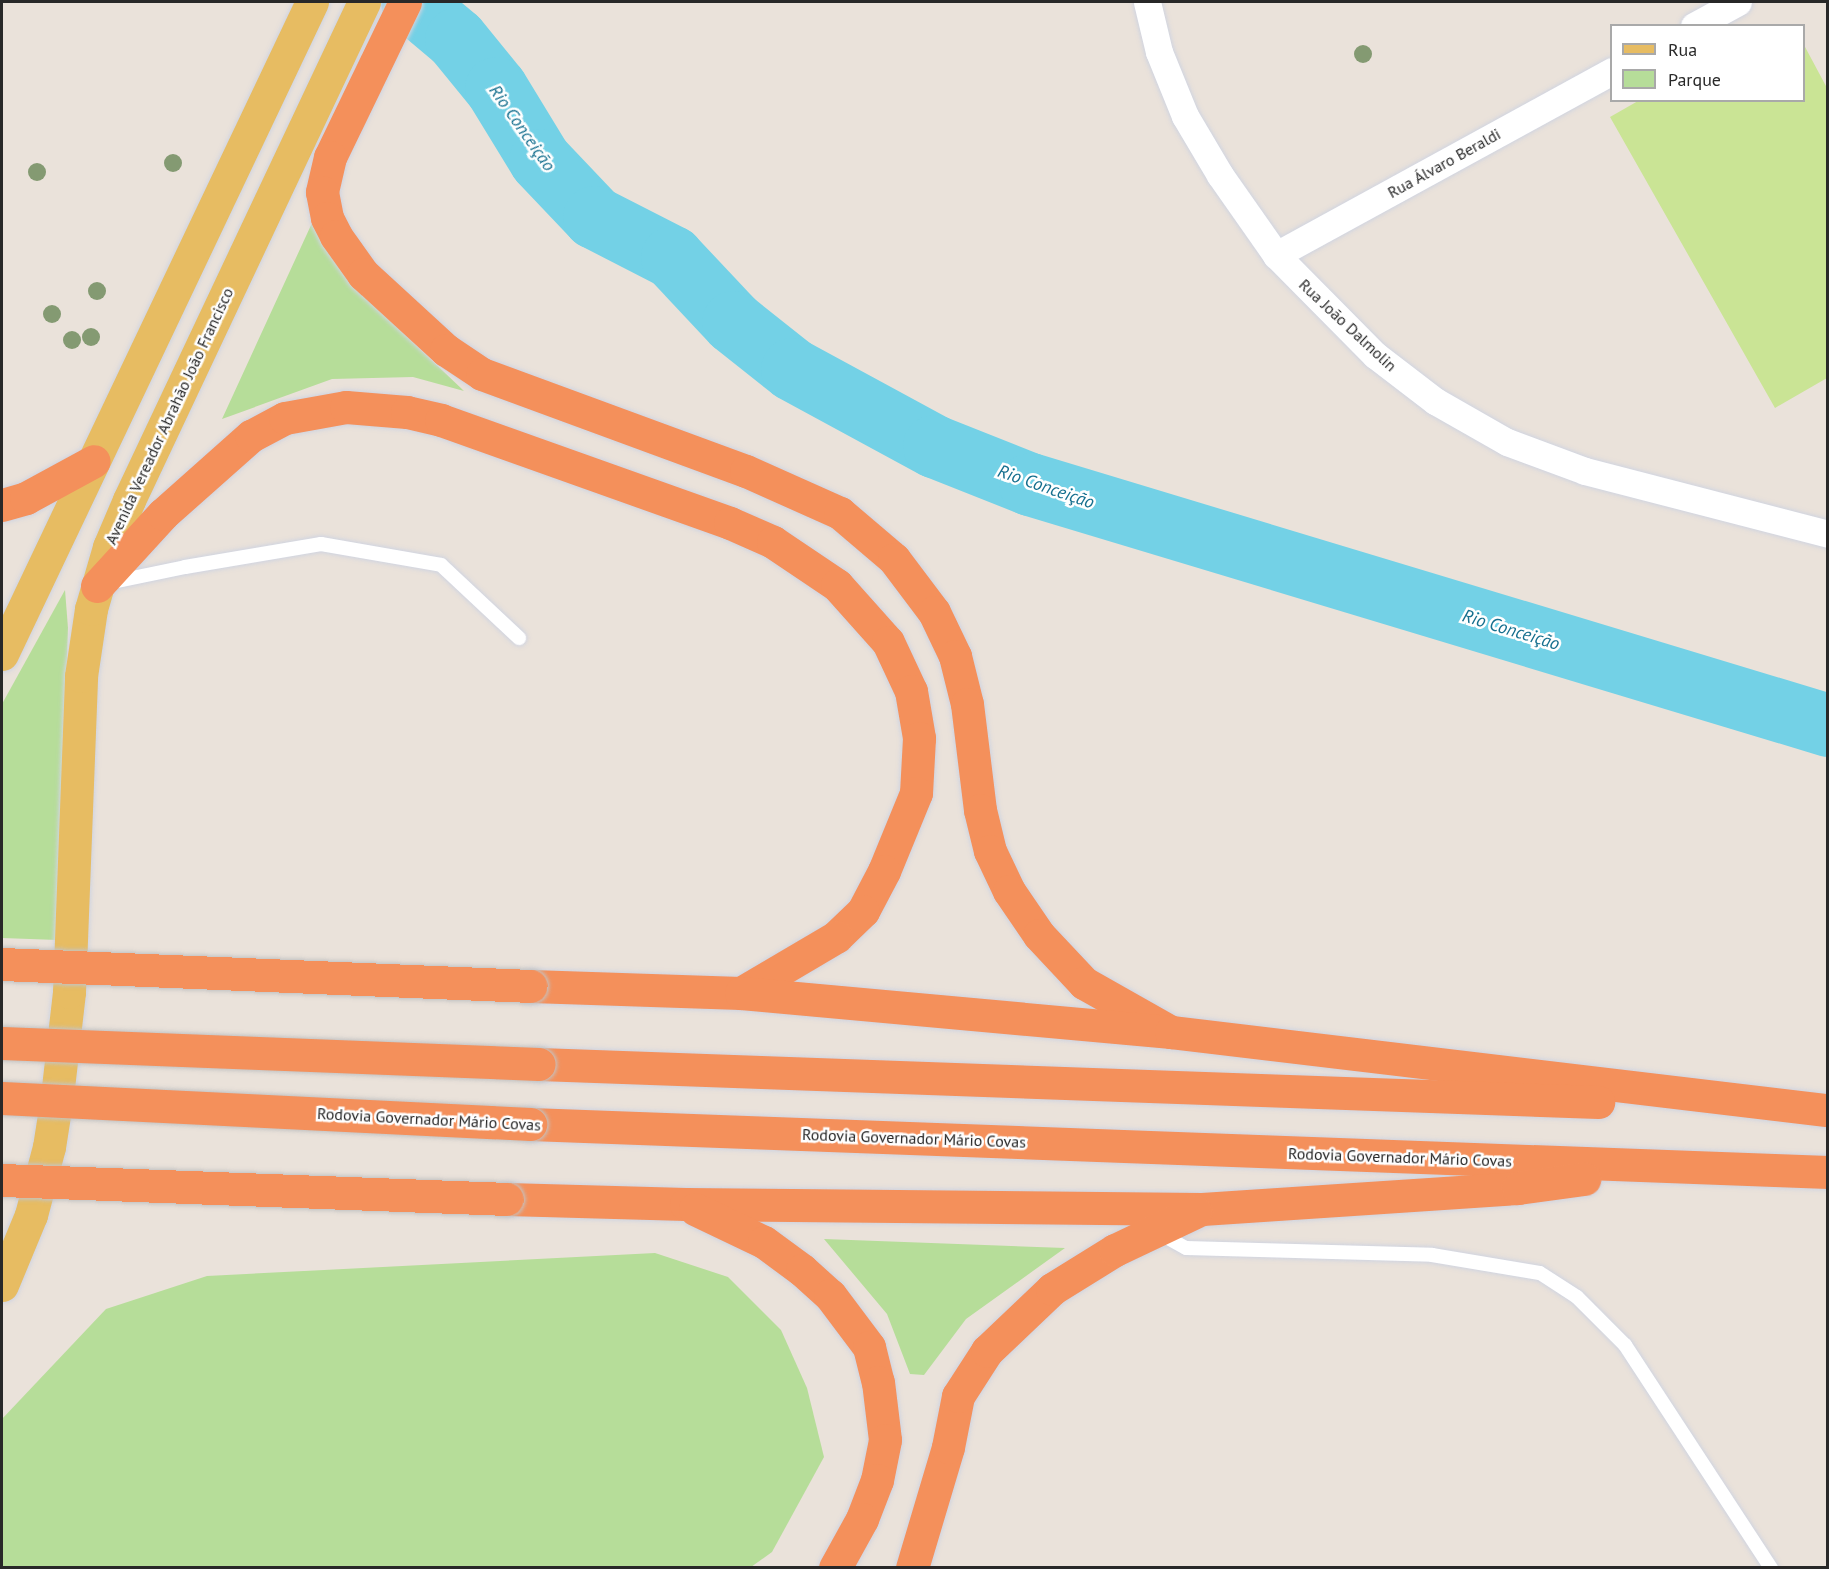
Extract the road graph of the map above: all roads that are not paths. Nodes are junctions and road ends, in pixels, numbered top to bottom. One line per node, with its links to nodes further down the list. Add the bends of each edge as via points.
1 (312, 2): 9 (main road)
2 (364, 2): 12 (main road, Avenida Vereador Abrahão João Francisco, via 129,500)
3 (405, 2): 17 (highway, via 330,158 322,192 327,218 336,236 363,273 446,350 482,374 756,475 840,513 894,559 934,612 955,656 967,704 980,810 990,850 1009,891 1039,935 1084,983)
4 (1148, 2): 8 (street, Rua João Dalmolin, via 1159,52 1185,116 1220,175)
5 (1738, 2): 6 (street)
6 (1698, 24)
7 (1610, 72): 8 (street, Rua Álvaro Beraldi)
8 (1276, 255): 11 (street, Rua João Dalmolin, via 1375,355 1435,401 1507,442 1585,471)
9 (94, 461): 10 (highway, via 26,498); 14 (main road)
10 (2, 505)
11 (1827, 534)
12 (97, 586): 13 (lane, via 321,544 441,565); 16 (highway, via 163,514 251,436 285,418 346,407 408,412 441,420 730,523 773,542 837,585 888,642 910,691 919,738 915,793 884,872 863,911 837,937); 27 (main road, Avenida Vereador Abrahão João Francisco, via 81,676 65,1036 49,1147 31,1215)
13 (519, 638)
14 (2, 654)
15 (2, 964): 16 (highway, bridge)
16 (741, 993): 17 (highway)
17 (1172, 1032): 20 (highway)
18 (2, 1043): 20 (highway, bridge)
19 (2, 1098): 21 (highway, Rodovia Governador Mário Covas, bridge, via 530,1124)
20 (1827, 1110)
21 (1669, 1167): 22 (highway, Rodovia Governador Mário Covas); 25 (highway, via 1518,1188)
22 (1827, 1172)
23 (2, 1180): 24 (highway, bridge)
24 (686, 1204): 25 (highway); 28 (highway, via 764,1242 802,1270 830,1295 869,1347 885,1440 877,1480 862,1519)
25 (1202, 1209): 26 (highway)
26 (1156, 1231): 29 (highway, via 1115,1250 1052,1289 987,1351 958,1396 948,1447); 30 (lane, via 1186,1248 1432,1255 1540,1273 1577,1297 1625,1345)
27 (2, 1285)
28 (835, 1568)
29 (912, 1568)
30 (1771, 1568)

